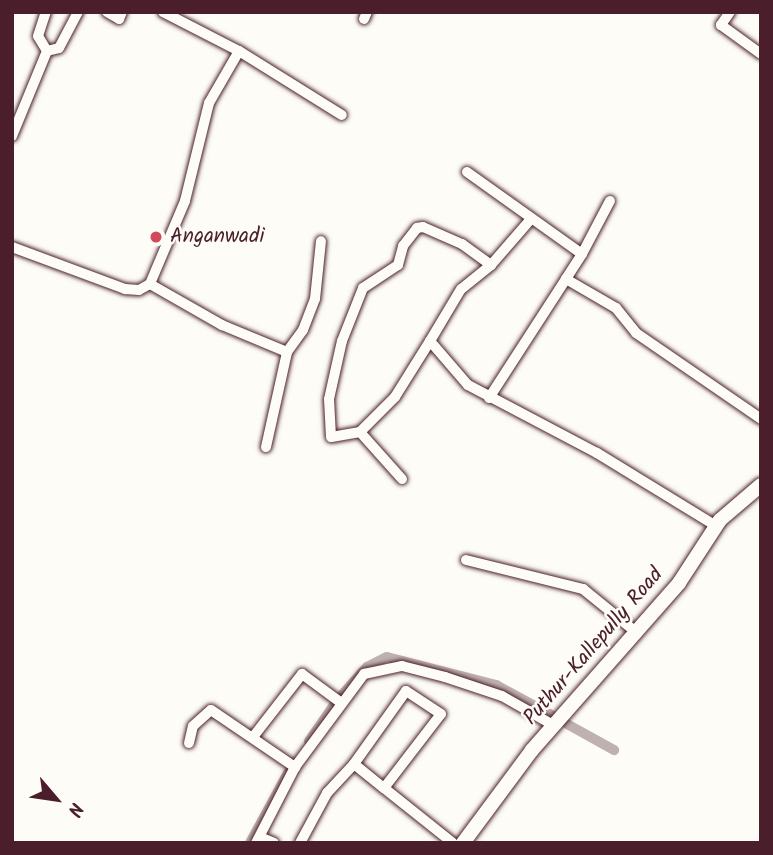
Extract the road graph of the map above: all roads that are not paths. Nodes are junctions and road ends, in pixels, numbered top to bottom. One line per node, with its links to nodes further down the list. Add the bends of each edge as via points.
1 (46, 12): 7 (street, via 38,37)
2 (78, 12): 7 (street, via 59,48)
3 (107, 12): 4 (street, via 119,19)
4 (122, 12)
5 (163, 12): 8 (street)
6 (730, 12): 9 (street, via 721,25)
7 (47, 51): 11 (street)
8 (239, 51): 10 (street); 20 (street, via 209,103 185,201)
9 (761, 54)
10 (342, 115)
11 (12, 136)
12 (467, 172): 14 (street)
13 (610, 201): 17 (street)
14 (530, 220): 17 (street); 18 (street)
15 (321, 241): 22 (street, via 315,299 303,330)
16 (12, 247): 20 (street, via 125,289 139,290)
17 (582, 254): 19 (street)
18 (491, 265): 21 (street, via 461,289); 25 (street, via 461,244 417,228 403,246 398,265 367,282 342,341 329,399 331,437)
19 (566, 279): 23 (street); 24 (street, via 616,308 636,333)
20 (150, 284): 22 (street, via 222,325)
21 (430, 341): 23 (street, via 468,385); 25 (street, via 396,397)
22 (287, 352): 26 (street)
23 (489, 398): 29 (street, via 597,453)
24 (761, 419)
25 (360, 432): 27 (street)
26 (266, 447)
27 (402, 479)
28 (761, 485): 29 (main road, Puthur-Kallepully Road)
29 (716, 526): 31 (main road, Puthur-Kallepully Road, via 679,583)
30 (466, 560): 31 (street, via 583,589)
31 (636, 632): 33 (main road, Puthur-Kallepully Road)
32 (340, 702): 33 (street, via 364,674 402,666 502,696); 34 (street, via 302,674); 37 (street)
33 (555, 726): 43 (main road, Puthur-Kallepully Road)
34 (253, 737): 35 (street, via 209,710 193,726); 37 (street)
35 (189, 743)
36 (354, 764): 38 (street); 38 (street, via 406,691 440,714); 41 (street, via 327,793)
37 (295, 767): 39 (street)
38 (384, 788): 42 (street)
39 (258, 840): 40 (street)
40 (274, 843)
41 (300, 843)
42 (453, 843)
43 (463, 843)

